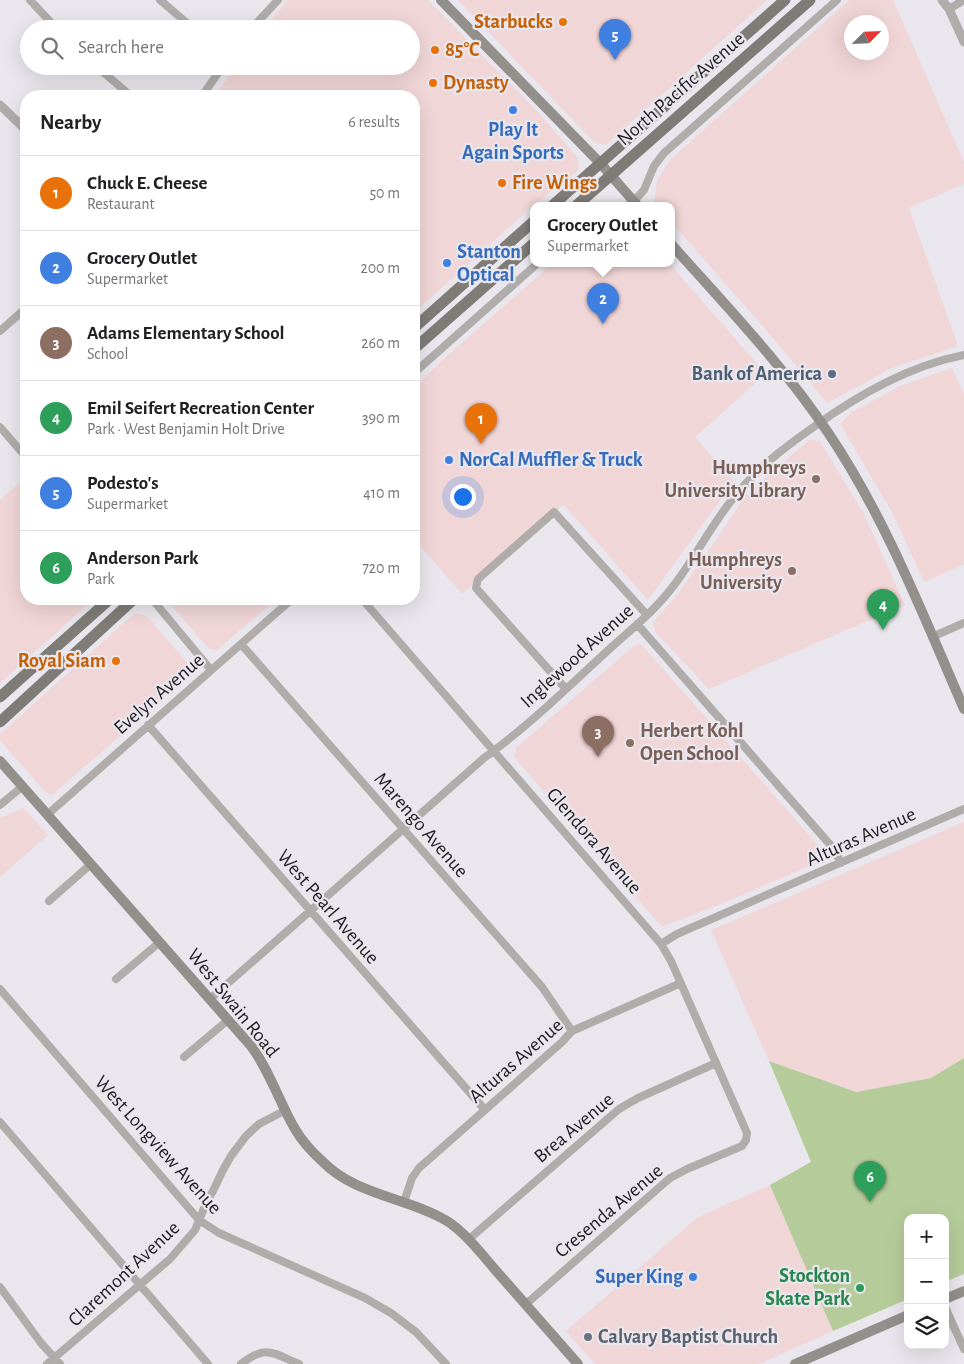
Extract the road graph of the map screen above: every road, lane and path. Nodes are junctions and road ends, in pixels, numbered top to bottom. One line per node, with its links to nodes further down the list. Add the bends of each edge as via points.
1 (30, 0): 11 (street)
2 (160, 0): 12 (street)
3 (278, 0): 13 (street)
4 (441, 0): 21 (main road)
5 (785, 0): 21 (main road)
6 (810, 0): 22 (main road, North Pacific Avenue)
7 (837, 0): 26 (street, via 664,153)
8 (942, 0): 10 (street)
9 (964, 0): 10 (street)
10 (949, 9): 14 (street)
11 (49, 20)
12 (183, 20)
13 (259, 20)
14 (964, 42)
15 (106, 75): 17 (street)
16 (217, 75): 18 (street)
17 (124, 90)
18 (206, 90)
19 (0, 106): 20 (street)
20 (20, 124)
21 (601, 164): 22 (main road); 23 (main road)
22 (611, 175): 24 (main road, North Pacific Avenue); 25 (main road)
23 (557, 202)
24 (580, 202)
25 (631, 202)
26 (635, 202)
27 (530, 225): 32 (main road)
28 (530, 247): 34 (main road)
29 (675, 248): 37 (main road, via 778,366)
30 (533, 267): 36 (street)
31 (20, 313): 33 (street)
32 (420, 323)
33 (0, 331)
34 (420, 344)
35 (964, 355): 37 (street, Inglewood Avenue, via 904,374 872,389)
36 (420, 368)
37 (820, 422): 45 (street, Inglewood Avenue, via 775,455 749,480 719,517 678,580); 48 (main road, via 853,471 882,525)
38 (0, 427): 39 (street)
39 (20, 450)
40 (103, 605): 52 (main road)
41 (127, 605): 54 (main road)
42 (157, 605): 50 (street)
43 (285, 605): 49 (street, Evelyn Avenue)
44 (367, 605): 56 (street, Glendora Avenue)
45 (647, 615): 47 (street, Inglewood Avenue); 51 (street, via 554,512 478,579 476,588)
46 (964, 623): 48 (street)
47 (637, 624): 51 (street, Inglewood Avenue); 63 (street, via 833,848)
48 (932, 637): 53 (main road)
49 (241, 644): 50 (street, Evelyn Avenue); 62 (street, Marengo Avenue)
50 (211, 670): 55 (street, Evelyn Avenue)
51 (566, 689): 56 (street, Inglewood Avenue)
52 (0, 697)
53 (964, 709)
54 (0, 722)
55 (148, 725): 61 (street, Evelyn Avenue); 66 (street, West Pearl Avenue)
56 (495, 750): 62 (street, Inglewood Avenue); 68 (street, Glendora Avenue)
57 (0, 761): 58 (main road, West Swain Road)
58 (23, 786): 59 (street); 61 (main road, West Swain Road)
59 (0, 805)
60 (964, 809): 63 (street, Alturas Avenue)
61 (48, 814): 64 (main road, West Swain Road)
62 (404, 829): 66 (street, Inglewood Avenue); 74 (street, Marengo Avenue, via 542,987)
63 (842, 863): 68 (street, Alturas Avenue, via 677,934)
64 (91, 864): 65 (street); 67 (main road, West Swain Road)
65 (49, 901)
66 (311, 911): 72 (street, Inglewood Avenue); 78 (street, West Pearl Avenue)
67 (160, 942): 69 (street); 72 (main road, West Swain Road)
68 (661, 944): 70 (street, Glendora Avenue)
69 (116, 979)
70 (681, 983): 74 (street, Alturas Avenue); 76 (street, Glendora Avenue)
71 (0, 989): 82 (street, West Longview Avenue)
72 (210, 998): 73 (main road, West Swain Road)
73 (228, 1020): 75 (street); 77 (main road, West Swain Road, via 258,1055)
74 (572, 1031): 78 (street, Alturas Avenue)
75 (184, 1057)
76 (716, 1064): 80 (street, Glendora Avenue, via 746,1133); 83 (street, Brea Avenue, via 620,1109)
77 (286, 1110): 81 (main road, West Swain Road, via 307,1146 339,1176 367,1190); 82 (street, Claremont Avenue, via 258,1124 246,1136 231,1156)
78 (484, 1110): 81 (street, Alturas Avenue, via 419,1168)
79 (0, 1122): 84 (street)
80 (746, 1140): 88 (street, Cresenda Avenue, via 742,1146 670,1178)
81 (404, 1202): 83 (main road, West Swain Road, via 432,1212)
82 (199, 1220): 84 (street, Claremont Avenue, via 189,1238); 97 (street, West Longview Avenue, via 219,1234 352,1291 382,1308 416,1332)
83 (468, 1240): 88 (main road, West Swain Road)
84 (139, 1285): 92 (street, Claremont Avenue); 94 (street)
85 (0, 1287): 92 (street)
86 (964, 1290): 87 (main road)
87 (949, 1297)
88 (526, 1304): 98 (main road, West Swain Road)
89 (949, 1316): 91 (street)
90 (904, 1317): 99 (main road)
91 (964, 1349)
92 (57, 1361): 93 (street, Claremont Avenue)
93 (48, 1364)
94 (208, 1364)
95 (241, 1364): 96 (street, via 256,1353 265,1351)
96 (299, 1364)
97 (446, 1364)
98 (578, 1364)
99 (795, 1364)

